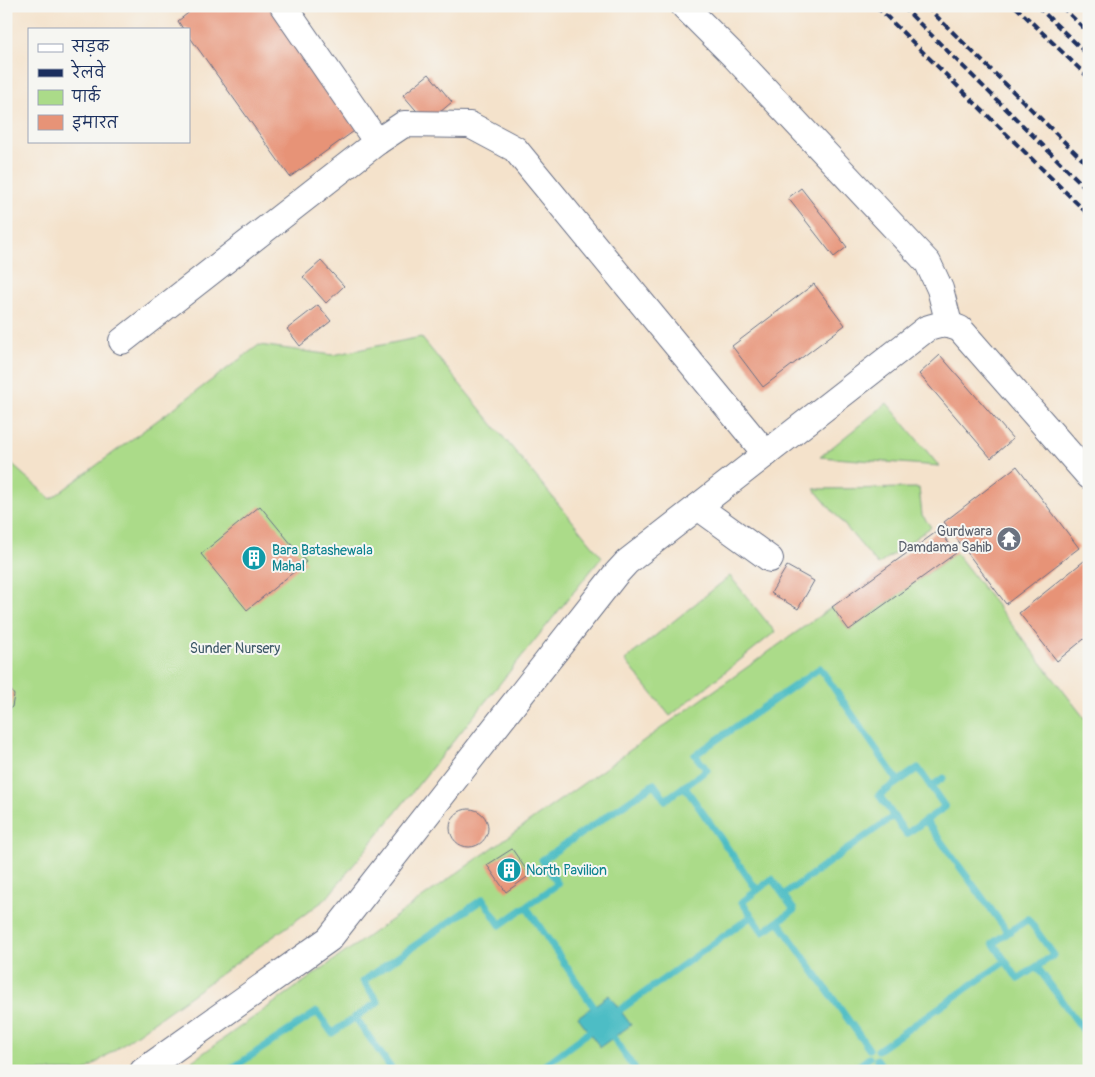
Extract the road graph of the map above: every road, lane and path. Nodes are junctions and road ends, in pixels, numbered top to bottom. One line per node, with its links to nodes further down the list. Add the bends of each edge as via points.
1 (283, 6): 3 (lane)
2 (684, 6): 4 (lane, via 928,263 940,289)
3 (377, 142): 5 (lane); 6 (lane, via 404,124 470,125 515,149)
4 (948, 324): 6 (lane, via 926,329); 7 (lane, via 960,329)
5 (122, 341)
6 (766, 454): 8 (lane)
7 (1089, 476)
8 (698, 507): 9 (lane); 10 (lane, via 615,575 329,939)
9 (770, 559)
10 (143, 1071)

